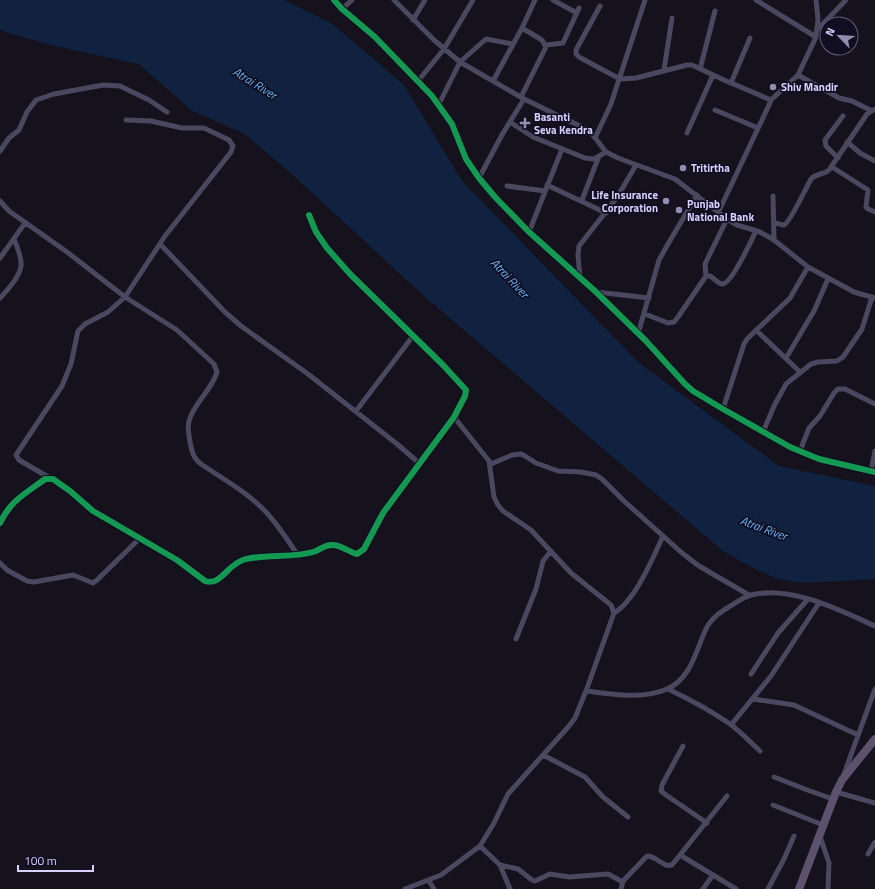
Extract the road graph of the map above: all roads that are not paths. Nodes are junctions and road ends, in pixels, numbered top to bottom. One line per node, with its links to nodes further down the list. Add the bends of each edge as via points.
1 (334, 0): 13 (street)
2 (352, 0): 13 (street)
3 (394, 0): 16 (street)
4 (425, 0): 16 (street)
5 (473, 0): 23 (street)
6 (535, 0): 17 (street)
7 (552, 0): 22 (street, via 578,11 563,43)
8 (645, 0): 29 (street)
9 (756, 0): 19 (street)
10 (816, 0): 18 (street)
11 (846, 0): 18 (street)
12 (600, 6): 29 (street, via 576,54)
13 (342, 9): 30 (street, via 375,37)
14 (715, 10): 25 (street)
15 (672, 18): 26 (street)
16 (413, 20): 23 (street)
17 (522, 28): 21 (street); 22 (street)
18 (818, 29): 19 (street)
19 (816, 36): 28 (street)
20 (750, 38): 32 (street)
21 (513, 44): 24 (street, via 486,39); 31 (street)
22 (546, 45): 33 (street)
23 (444, 49): 24 (street); 30 (street)
24 (460, 62): 31 (street); 35 (street)
25 (700, 69): 26 (street, via 687,65); 27 (street)
26 (664, 70): 29 (street, via 636,78)
27 (713, 75): 32 (street); 43 (street)
28 (798, 75): 34 (street); 37 (street, via 839,98)
29 (620, 79): 44 (street)
30 (418, 81): 35 (street)
31 (493, 81): 33 (street)
32 (730, 83): 34 (street)
33 (522, 98): 41 (street); 44 (street, via 584,128)
34 (772, 100): 42 (street)
35 (439, 104): 54 (street)
36 (715, 110): 42 (street)
37 (874, 110): 45 (street, via 867,114)
38 (167, 112): 47 (street, via 120,86 103,85 54,94 36,100 19,130 9,138)
39 (843, 116): 50 (street, via 825,140 826,146)
40 (126, 120): 73 (street, via 182,128 204,128 229,140 233,146)
41 (510, 122): 46 (street, via 526,134); 54 (street)
42 (758, 128): 62 (street)
43 (688, 133)
44 (596, 138): 48 (street)
45 (847, 142): 50 (street); 51 (street)
46 (562, 149): 49 (street, via 585,158 594,159); 55 (street)
47 (0, 152)
48 (606, 152): 49 (street); 52 (street)
49 (599, 156): 60 (street)
50 (838, 158): 53 (street)
51 (875, 162)
52 (636, 165): 58 (street, via 675,179); 64 (street)
53 (832, 167): 63 (street, via 868,190 866,207); 68 (street, via 828,172 811,179 786,224)
54 (479, 178): 70 (street)
55 (548, 184): 57 (street); 60 (street)
56 (507, 186): 57 (street)
57 (545, 191): 70 (street)
58 (697, 195): 62 (street); 82 (street, via 664,250)
59 (773, 196): 68 (street)
60 (582, 200): 64 (street)
61 (0, 201): 67 (street)
62 (718, 212): 66 (street)
63 (875, 212)
64 (606, 213): 77 (street, via 579,246)
65 (309, 214): 87 (street, via 316,232 327,248)
66 (727, 219): 69 (street); 76 (street, via 705,264)
67 (25, 223): 71 (street); 80 (street)
68 (775, 223): 72 (street)
69 (756, 231): 72 (street); 76 (street, via 726,283 722,284 711,276)
70 (529, 232): 77 (street)
71 (14, 239): 74 (street); 81 (street, via 19,250 21,266 16,278)
72 (774, 240): 75 (street)
73 (160, 244): 80 (street); 92 (street, via 241,326)
74 (0, 258)
75 (808, 268): 78 (street); 85 (street, via 790,298)
76 (706, 276): 84 (street, via 674,322 668,323)
77 (580, 278): 79 (street)
78 (828, 279): 83 (street, via 854,292); 88 (street, via 814,311)
79 (596, 292): 82 (street); 86 (street)
80 (125, 297): 100 (street, via 108,312 85,324 78,331 62,386 17,453 19,460); 105 (street, via 177,330 217,368 214,381 190,416 188,431 192,453 201,464 255,502 280,528)
81 (0, 298)
82 (649, 298): 84 (street)
83 (874, 298): 89 (street, via 862,329 843,357 837,361 811,364)
84 (645, 314): 86 (street)
85 (756, 330): 88 (street); 91 (street, via 744,344)
86 (638, 334): 91 (street, via 685,384)
87 (413, 336): 92 (street); 93 (street, via 466,390)
88 (786, 358): 89 (street)
89 (800, 372): 94 (street, via 782,390)
90 (875, 404): 95 (street, via 845,389 838,389 809,428)
91 (723, 410): 94 (street)
92 (356, 411): 97 (street)
93 (454, 417): 97 (street); 98 (street)
94 (763, 432): 95 (street)
95 (800, 451): 99 (street, via 819,459)
96 (875, 451): 99 (street)
97 (419, 464): 105 (street, via 383,513 362,551 357,554 328,545 317,551)
98 (491, 464): 102 (street, via 521,454 558,471 596,475); 104 (street, via 494,497 498,504 531,530)
99 (873, 471)
100 (50, 478): 101 (street, via 14,501); 103 (street, via 86,506)
101 (0, 523)
102 (663, 536): 107 (street, via 699,566); 110 (street, via 630,598)
103 (140, 538): 105 (street, via 208,582 216,581 231,566 243,560); 106 (street, via 93,583 73,575 27,581)
104 (551, 551): 110 (street, via 571,573 611,605); 112 (street, via 543,562 536,589)
105 (297, 554)
106 (0, 563)
107 (749, 595): 108 (street, via 768,593); 114 (street, via 722,611 711,621 691,665 681,678)
108 (808, 599): 109 (street); 113 (street, via 778,633)
109 (819, 603): 111 (street); 117 (street)
110 (614, 613): 116 (street)
111 (875, 626)
112 (516, 639)
113 (751, 674)
114 (668, 688): 116 (street, via 641,695); 118 (street)
115 (875, 689): 119 (street)
116 (586, 691): 123 (street, via 575,718)
117 (753, 699): 118 (street); 119 (street, via 794,705)
118 (731, 725): 122 (street)
119 (858, 735): 125 (street)
120 (875, 739): 125 (main road)
121 (682, 746): 131 (street, via 661,791)
122 (760, 751)
123 (543, 755): 130 (street, via 585,777 603,797); 136 (street, via 508,794)
124 (774, 777): 126 (street, via 810,791)
125 (842, 780): 126 (main road)
126 (835, 795): 128 (street); 132 (main road)
127 (727, 796): 131 (street)
128 (875, 803)
129 (773, 805): 132 (street)
130 (628, 817)
131 (707, 823): 138 (street)
132 (823, 825): 133 (main road)
133 (820, 834): 150 (main road); 151 (street, via 829,863)
134 (794, 836): 149 (street)
135 (875, 842): 137 (street)
136 (480, 846): 139 (street); 141 (street, via 441,876)
137 (868, 854)
138 (680, 855): 140 (street); 142 (street, via 670,866 653,856 647,856)
139 (500, 864): 142 (street, via 518,868 535,881 550,874 569,877 608,874); 145 (street)
140 (713, 875): 147 (street); 148 (street)
141 (429, 881): 143 (street); 144 (street)
142 (623, 881): 146 (street)
143 (405, 889)
144 (434, 889)
145 (510, 889)
146 (621, 889)
147 (703, 889)
148 (736, 889)
149 (768, 889)
150 (799, 889)
151 (828, 889)

